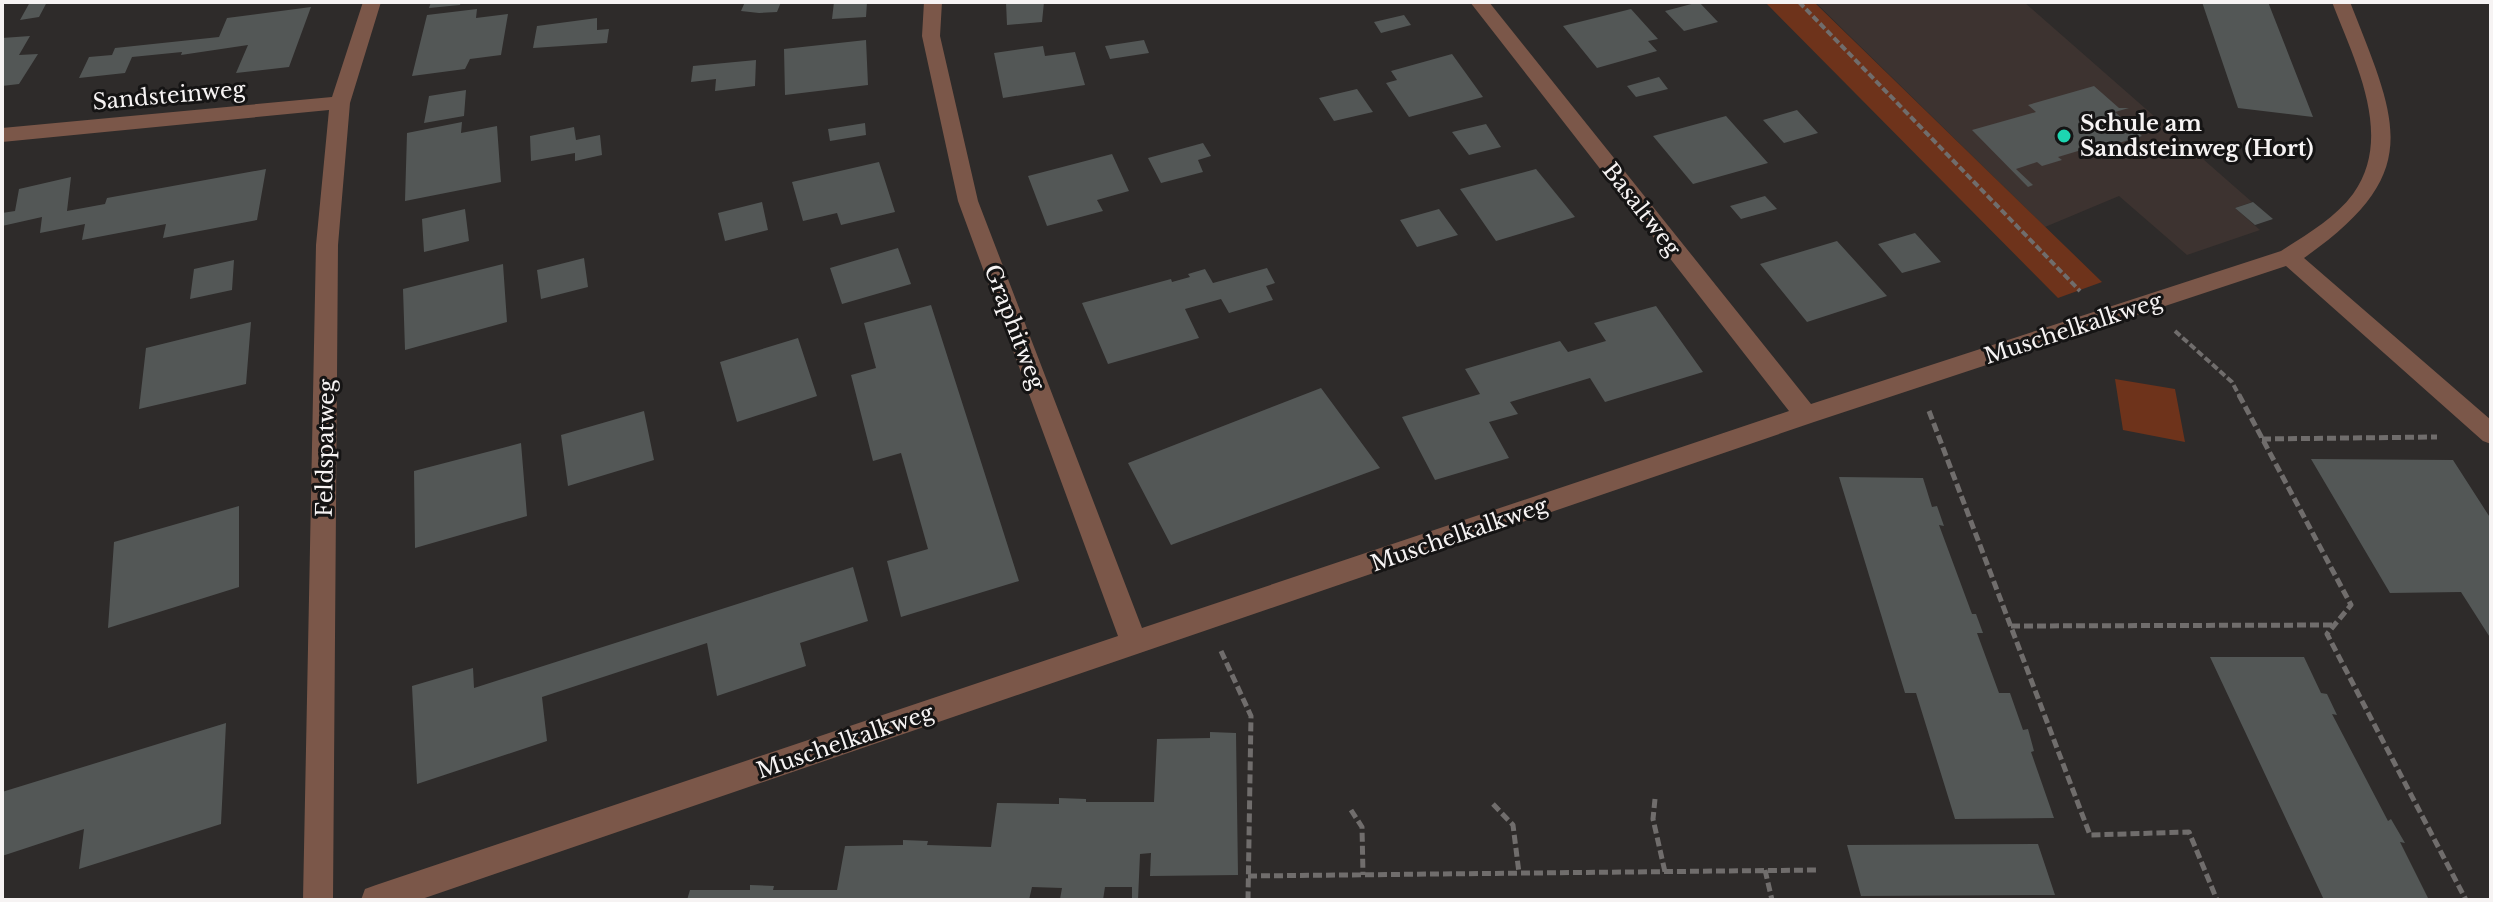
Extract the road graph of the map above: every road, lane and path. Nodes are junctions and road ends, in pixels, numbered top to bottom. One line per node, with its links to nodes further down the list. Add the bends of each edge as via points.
1 (372, 2): 6 (street, Feldspatweg)
2 (933, 2): 18 (street, Graphitweg, via 931,36 968,201)
3 (1479, 2): 12 (street, Basaltweg)
4 (1799, 2): 9 (path)
5 (2341, 2): 8 (street, Muschelkalkweg, via 2375,90 2383,120 2381,149 2375,178 2360,203)
6 (340, 103): 7 (street, Sandsteinweg); 29 (street, Feldspatweg, via 327,245)
7 (2, 135)
8 (2289, 257): 12 (street, Muschelkalkweg); 13 (street)
9 (2084, 295)
10 (2165, 322): 15 (path, via 2232,382)
11 (1926, 403): 17 (path)
12 (1806, 415): 18 (street, Muschelkalkweg)
13 (2491, 434)
14 (2447, 437): 15 (path)
15 (2262, 439): 16 (path, via 2351,605)
16 (2335, 625): 17 (path); 34 (path, via 2327,634)
17 (2011, 626): 33 (path, via 2090,835 2189,832)
18 (1134, 643): 30 (street, Muschelkalkweg)
19 (1219, 647): 28 (path, via 1251,716)
20 (1655, 799): 25 (path, via 1653,819)
21 (1493, 804): 26 (path, via 1513,825)
22 (1351, 810): 27 (path, via 1362,827)
23 (1765, 870): 24 (path); 25 (path); 32 (path)
24 (1817, 870)
25 (1665, 872): 26 (path)
26 (1519, 873): 27 (path)
27 (1363, 875): 28 (path)
28 (1248, 876): 31 (path)
29 (318, 900)
30 (376, 900)
31 (1248, 900)
32 (1772, 900)
33 (2217, 900)
34 (2466, 900)

